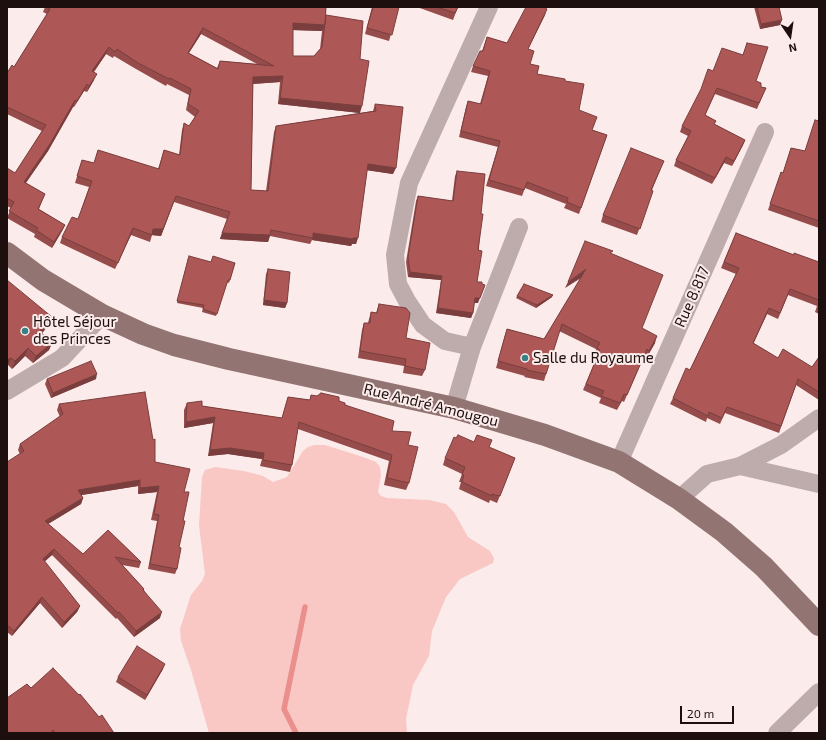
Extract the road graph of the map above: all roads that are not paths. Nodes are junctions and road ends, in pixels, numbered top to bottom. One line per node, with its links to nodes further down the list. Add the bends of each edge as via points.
1 (490, 7): 6 (street, via 409,183 395,255 398,284 423,324 445,341)
2 (765, 132): 10 (street, Rue 8.817)
3 (519, 227): 6 (street)
4 (7, 253): 5 (main road, Rue André Amougou, via 43,280)
5 (102, 316): 7 (street, via 62,358); 8 (main road, Rue André Amougou, via 174,345)
6 (472, 347): 8 (street)
7 (7, 391)
8 (454, 408): 10 (main road, Rue André Amougou, via 545,435)
9 (819, 418): 11 (street, via 781,445)
10 (619, 462): 13 (main road, Rue André Amougou)
11 (740, 466): 12 (street); 13 (street, via 707,474)
12 (819, 484)
13 (679, 498): 14 (main road, Rue André Amougou, via 764,567)
14 (819, 625)
15 (819, 692): 16 (street)
16 (777, 733)

